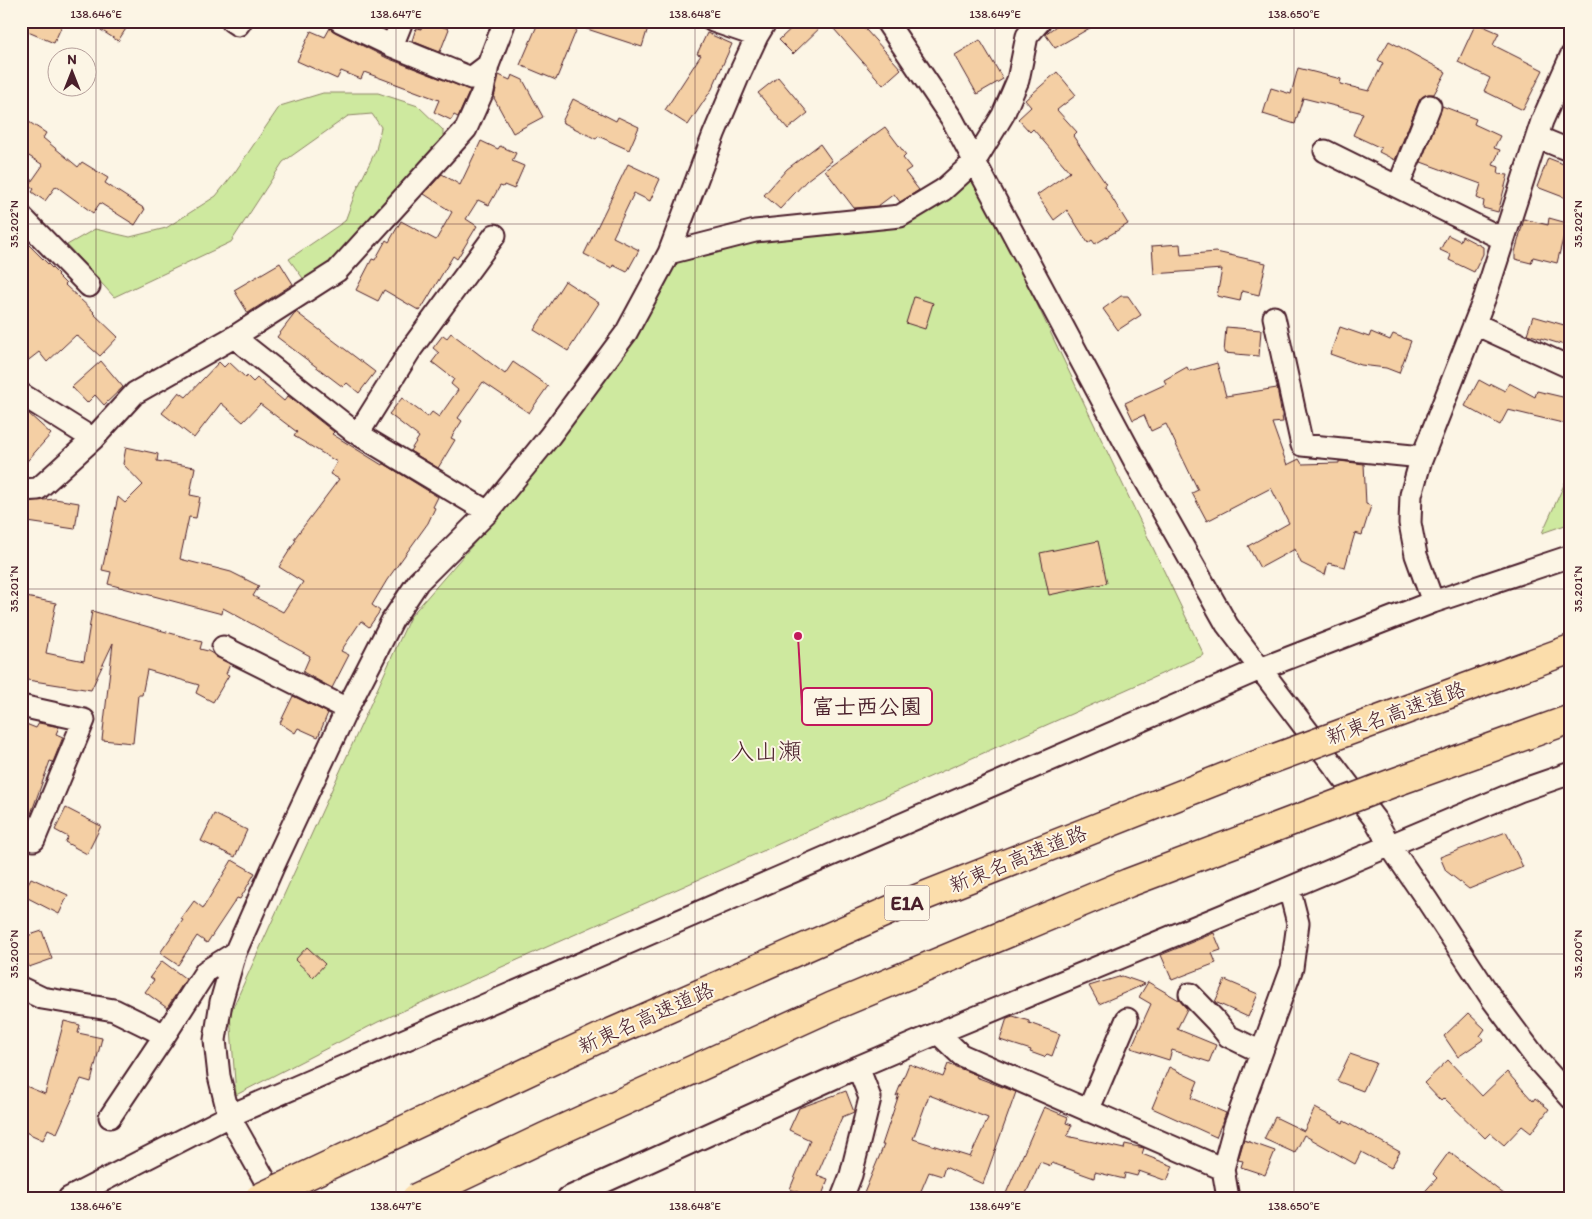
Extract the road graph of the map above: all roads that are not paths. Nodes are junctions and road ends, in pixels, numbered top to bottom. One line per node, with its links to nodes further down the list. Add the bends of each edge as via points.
1 (232, 21): 2 (street, via 238,25)
2 (241, 21)
3 (340, 21): 10 (street)
4 (402, 21): 10 (street)
5 (505, 21): 12 (street)
6 (713, 21): 9 (street)
7 (886, 21): 17 (street, via 952,119)
8 (1040, 21): 17 (street, via 1027,36 1018,80 1003,115)
9 (761, 28): 22 (street, via 714,134)
10 (392, 46): 12 (street, via 471,78)
11 (1571, 56): 14 (street)
12 (488, 65): 26 (street, via 483,91 466,129 337,271)
13 (1430, 106): 18 (street)
14 (1537, 137): 16 (street); 21 (street)
15 (1326, 151): 18 (street)
16 (1571, 151)
17 (975, 161): 22 (street, via 943,190 900,216 756,230); 38 (street, via 1167,520 1227,625)
18 (1398, 187): 21 (street)
19 (21, 216): 23 (street)
20 (495, 234): 29 (street, via 411,349)
21 (1503, 239): 25 (street)
22 (669, 254): 33 (street, via 626,333 549,437)
23 (89, 286)
24 (1274, 317): 31 (street, via 1302,445)
25 (1475, 324): 27 (street); 31 (street)
26 (234, 337): 29 (street); 30 (street, via 135,393)
27 (1568, 366)
28 (21, 394): 30 (street)
29 (358, 434): 33 (street)
30 (93, 439): 32 (street, via 38,488)
31 (1422, 457): 35 (street, via 1411,495 1410,523 1416,555)
32 (21, 490)
33 (488, 512): 40 (street, via 418,582 392,621)
34 (1571, 556): 35 (street)
35 (1433, 602): 38 (street)
36 (223, 647): 40 (street)
37 (1571, 649): 60 (highway, 新東名高速道路 / E1A, bridge, via 1248,768 904,904 606,1035)
38 (1260, 669): 44 (street, via 1376,821); 56 (street)
39 (21, 706): 43 (street, via 84,720 34,840)
40 (347, 709): 46 (street)
41 (1571, 719): 62 (highway, bridge, via 1101,894 831,1007)
42 (1571, 773): 44 (street, via 1519,791)
43 (21, 833)
44 (1390, 846): 45 (street); 54 (street, via 1492,999 1539,1062)
45 (1289, 888): 50 (street); 52 (street, via 1298,923 1292,968)
46 (235, 953): 51 (street, via 206,971); 56 (street, via 221,1002 215,1040 219,1076)
47 (21, 988): 51 (street, via 42,998 114,1010)
48 (1190, 994): 52 (street, via 1228,1036)
49 (1127, 1020): 55 (street)
50 (938, 1033): 53 (street); 55 (street, via 961,1055)
51 (165, 1035): 57 (street)
52 (1261, 1052): 58 (street)
53 (858, 1066): 63 (street); 64 (street, via 870,1098)
54 (1571, 1098)
55 (1088, 1111): 58 (street)
56 (230, 1116): 59 (street); 61 (street)
57 (110, 1117)
58 (1223, 1169): 65 (street)
59 (69, 1198)
60 (259, 1198)
61 (275, 1198)
62 (416, 1198)
63 (568, 1198)
64 (842, 1198)
65 (1228, 1198)

